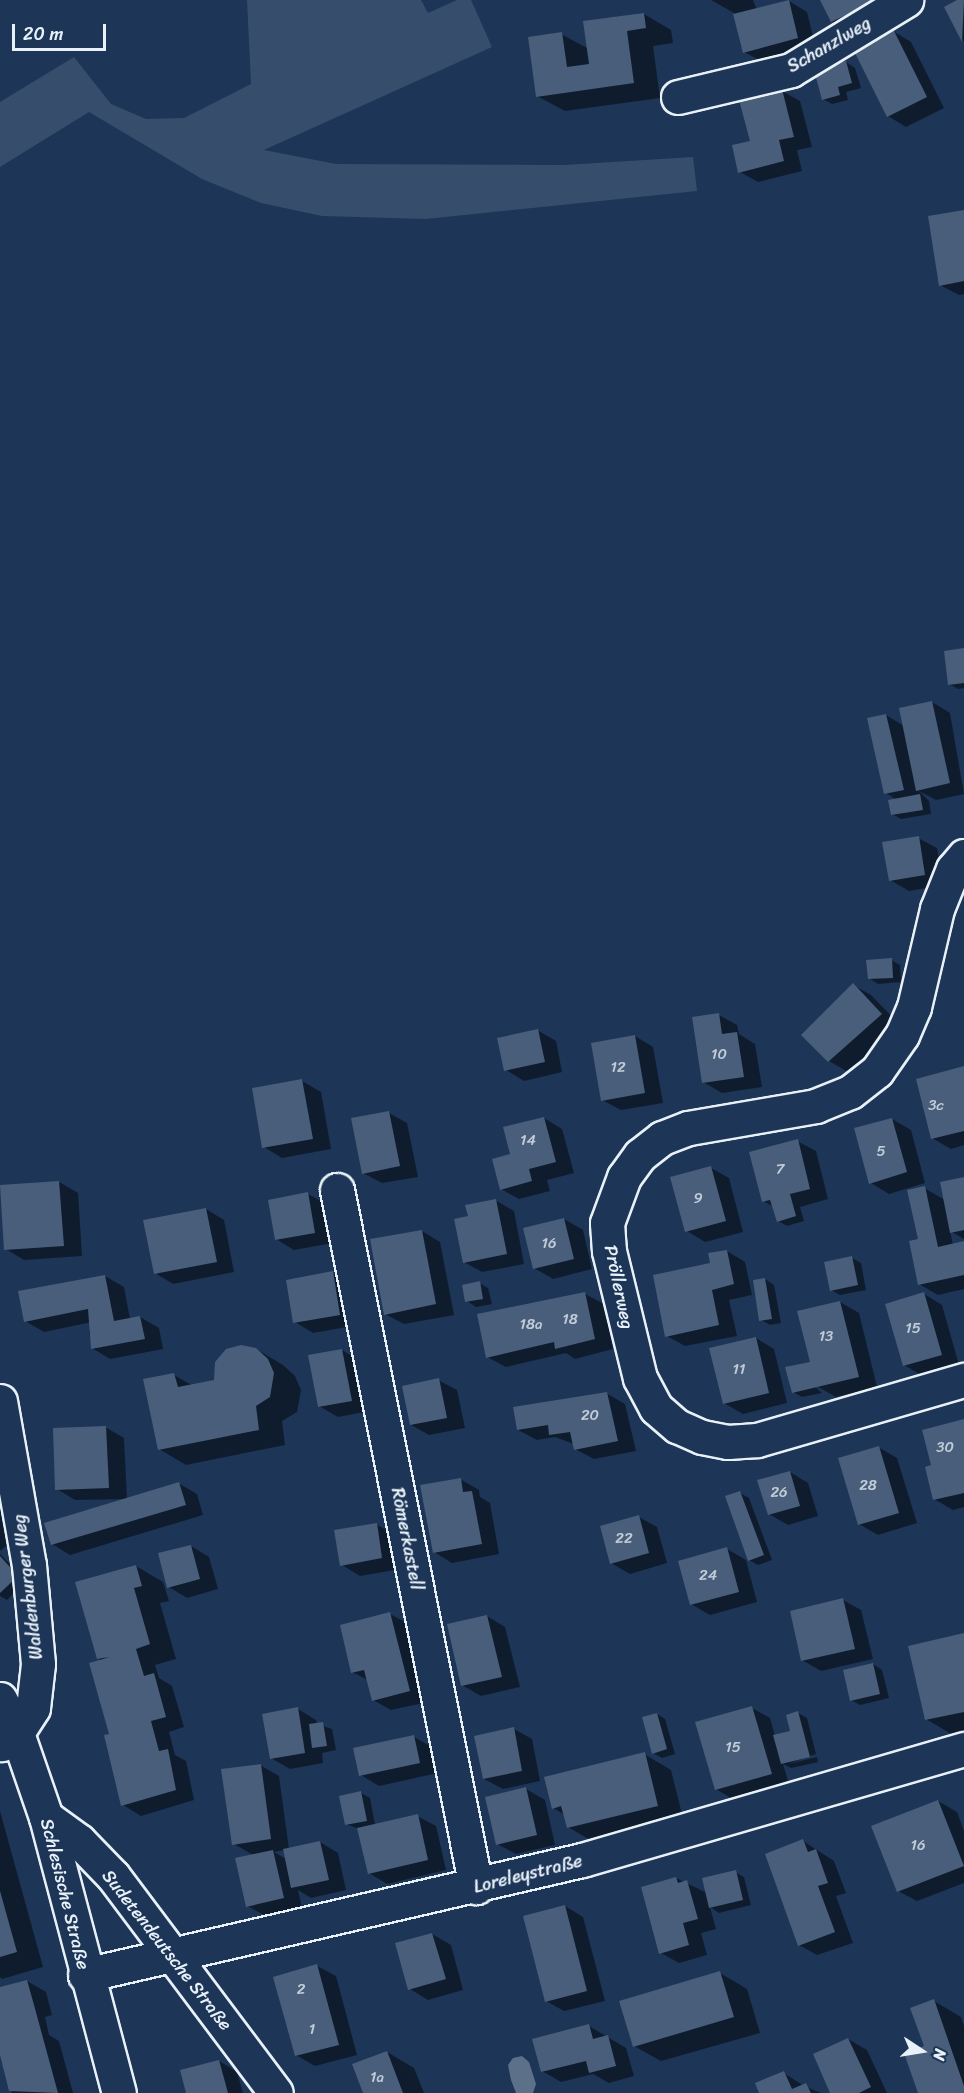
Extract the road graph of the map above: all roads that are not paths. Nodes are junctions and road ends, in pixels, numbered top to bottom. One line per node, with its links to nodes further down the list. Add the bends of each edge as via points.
1 (906, 0): 2 (street, Schanzlweg, via 790,70)
2 (678, 97)
3 (964, 856): 5 (street, Pröllerweg, via 953,869 936,909 910,1016 877,1071 850,1092 816,1106 688,1128 662,1138 640,1155 624,1177 607,1223 609,1251 640,1378 656,1408 685,1430 728,1442 757,1440)
4 (337, 1190): 11 (street, Römerkastell)
5 (964, 1380)
6 (0, 1401): 8 (street, Waldenburger Weg, via 28,1565 38,1664 33,1708)
7 (0, 1699): 8 (street, Schlesische Straße)
8 (8, 1739): 10 (street, Schlesische Straße)
9 (964, 1749): 11 (street, Loreleystraße)
10 (46, 1817): 12 (street, Sudetendeutsche Straße, via 79,1841 113,1876); 13 (street, Schlesische Straße)
11 (476, 1887): 12 (street, Loreleystraße)
12 (172, 1954): 13 (street, Loreleystraße); 15 (street, Sudetendeutsche Straße)
13 (85, 1975): 14 (street, Schlesische Straße)
14 (118, 2093)
15 (276, 2093)

